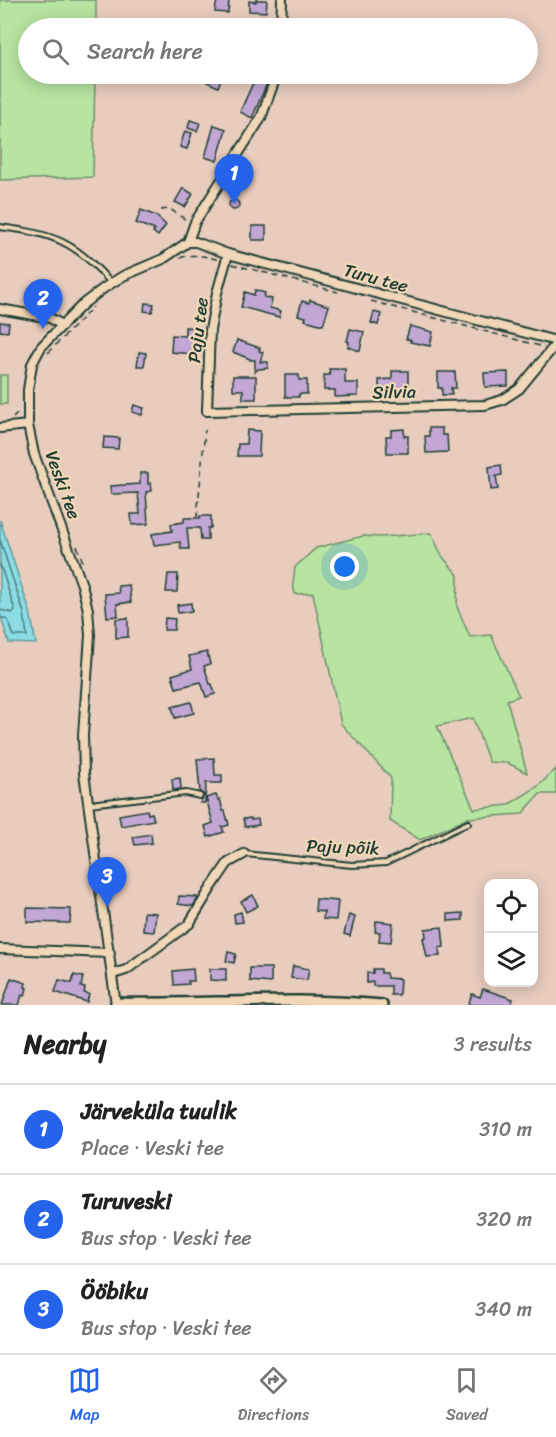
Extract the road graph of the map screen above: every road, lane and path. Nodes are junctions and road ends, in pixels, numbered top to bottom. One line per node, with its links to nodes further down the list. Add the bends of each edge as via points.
1 (282, 0): 2 (street)
2 (281, 18)
3 (273, 84): 5 (street, via 261,118)
4 (161, 210): 5 (path, via 178,213)
5 (193, 226): 7 (street)
6 (0, 227): 10 (lane, via 68,243 94,263)
7 (188, 242): 8 (street, Turu tee, via 196,242); 10 (street, Veski tee, via 163,259)
8 (227, 258): 9 (path, via 186,255); 11 (path); 16 (street, Turu tee); 19 (street, Paju tee, via 210,330)
9 (174, 260)
10 (111, 283): 15 (street, Veski tee)
11 (344, 294)
12 (368, 300): 16 (path)
13 (97, 303): 17 (path)
14 (0, 309): 15 (street, via 50,318)
15 (62, 325): 18 (street, Veski tee, via 35,357)
16 (555, 345): 19 (street, Silvia, via 519,389 484,405)
17 (44, 356)
18 (28, 403): 20 (path, via 22,403 20,412); 21 (street, Veski tee)
19 (207, 411)
20 (10, 419)
21 (28, 425): 22 (street); 28 (street, Veski tee, via 34,454 88,610 83,735)
22 (0, 428)
23 (205, 430): 24 (path)
24 (197, 517)
25 (76, 545): 26 (path)
26 (83, 564)
27 (200, 796): 28 (lane, via 186,793)
28 (88, 804): 32 (street, Veski tee)
29 (468, 823): 30 (lane, Paju põik, via 386,863 352,865)
30 (244, 854): 33 (street, via 228,863 189,924 126,970)
31 (0, 949): 32 (street)
32 (110, 953): 33 (street, Veski tee)
33 (113, 974): 34 (street, Veski tee)
34 (116, 1004): 35 (street, via 344,1001)
35 (382, 1005)

